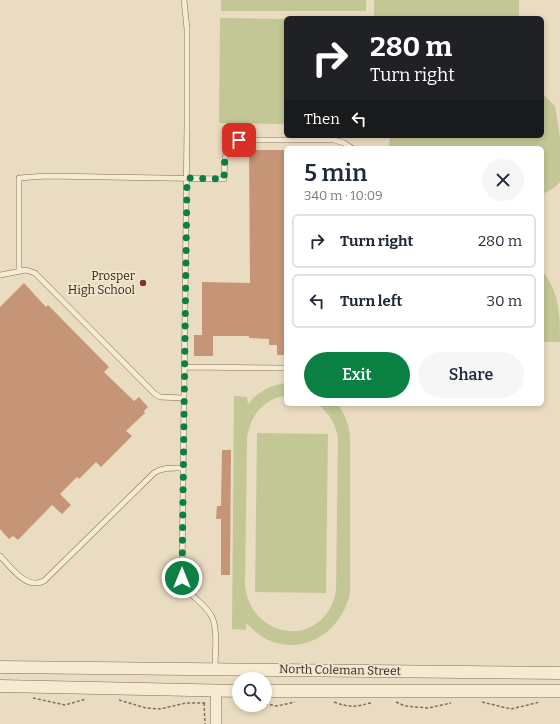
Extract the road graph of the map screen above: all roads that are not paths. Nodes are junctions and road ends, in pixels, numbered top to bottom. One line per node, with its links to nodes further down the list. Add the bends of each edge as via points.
1 (184, 0): 3 (lane, via 187,29)
2 (349, 146): 3 (lane, via 334,140 239,140 231,144 226,152 224,179)
3 (187, 178): 4 (lane, via 20,178); 6 (lane)
4 (19, 270): 5 (lane); 8 (lane, via 35,273 155,394 160,397)
5 (0, 275)
6 (184, 367): 7 (lane); 8 (lane)
7 (284, 368)
8 (183, 398): 9 (lane)
9 (183, 468): 10 (lane, via 159,469 154,473 44,581 33,584 23,580); 12 (lane, via 182,578 188,590 212,616 215,627)
10 (0, 556)
11 (0, 667): 12 (street, North Coleman Street)
12 (215, 669): 13 (street, North Coleman Street); 18 (street)
13 (560, 672)
14 (0, 686): 18 (street)
15 (272, 691): 16 (street, North Coleman Street)
16 (560, 691)
17 (232, 693): 18 (street)
18 (216, 696): 19 (street)
19 (216, 724)

